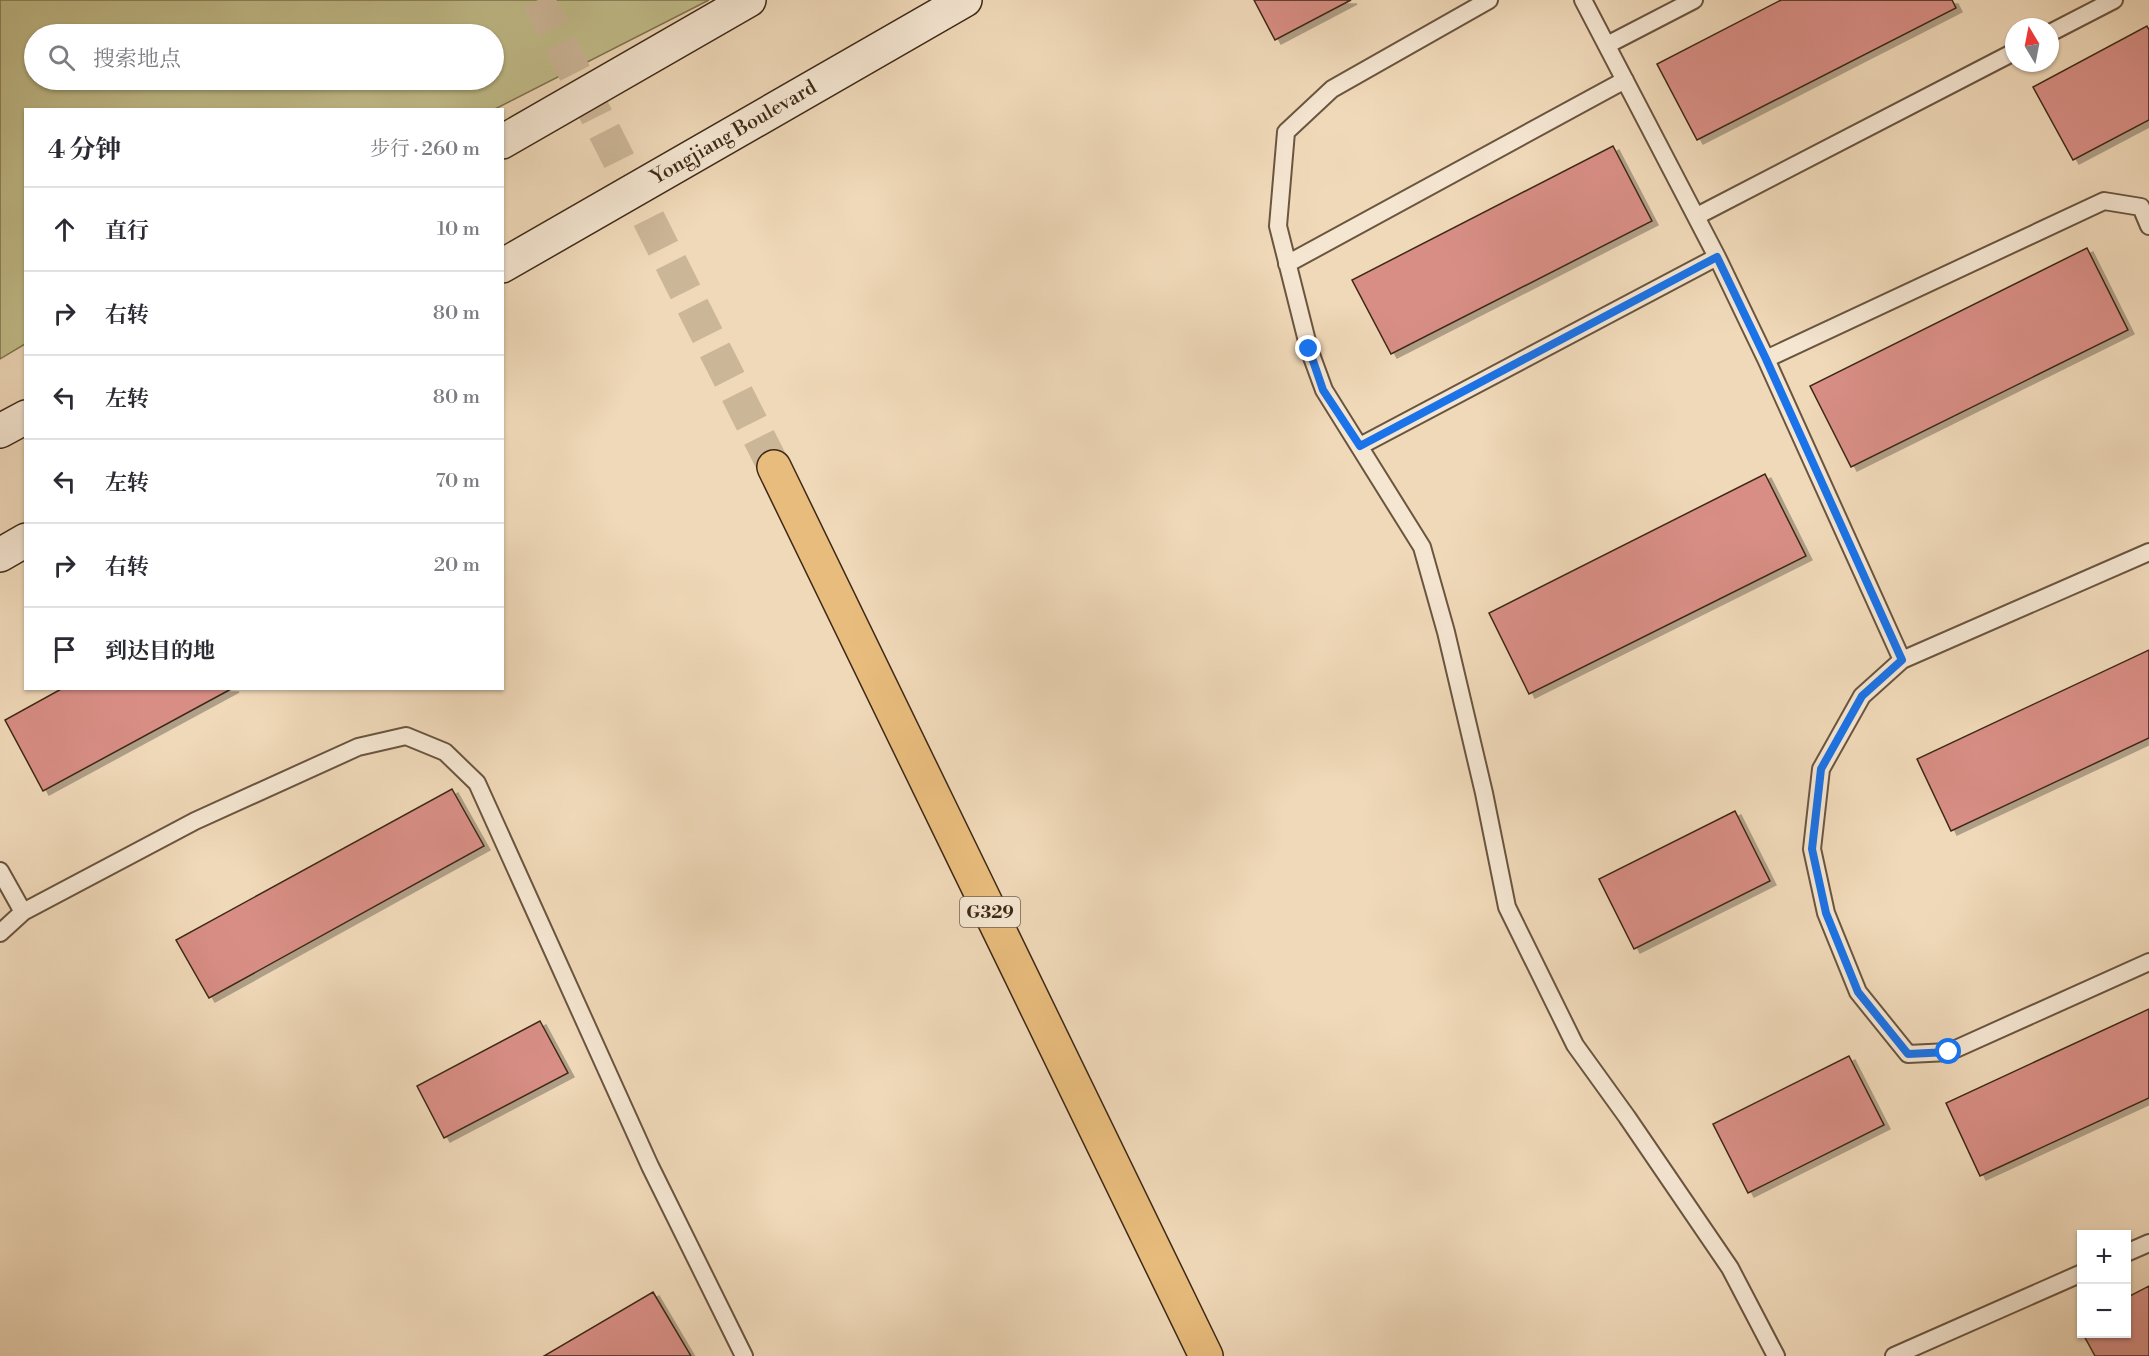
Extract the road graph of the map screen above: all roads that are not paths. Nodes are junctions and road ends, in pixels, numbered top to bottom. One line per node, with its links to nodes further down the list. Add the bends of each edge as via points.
1 (749, 0): 11 (main road)
2 (965, 0): 16 (main road, Yongjiang Boulevard)
3 (1489, 0): 15 (lane, via 1332,89 1286,132 1278,226)
4 (1583, 0): 8 (lane)
5 (1694, 0): 8 (lane)
6 (2114, 0): 7 (lane)
7 (2059, 28)
8 (1607, 45): 10 (lane)
9 (2005, 57): 12 (lane)
10 (1625, 80): 12 (lane); 15 (lane)
11 (504, 141)
12 (1697, 216): 14 (lane)
13 (2149, 226): 17 (lane, via 2141,207 2104,201)
14 (1717, 257): 17 (lane); 20 (lane)
15 (1287, 264): 20 (lane, via 1323,390)
16 (504, 265)
17 (1766, 359): 25 (lane)
18 (24, 418): 19 (main road)
19 (0, 431)
20 (1360, 446): 35 (lane, via 1422,547 1446,632 1507,907 1575,1045 1730,1268)
21 (774, 467): 34 (highway, G329)
22 (24, 541): 24 (main road)
23 (2149, 552): 25 (lane)
24 (0, 555)
25 (1902, 660): 29 (lane, via 1862,696 1821,769 1812,849 1826,913 1858,992 1908,1054 1949,1052)
26 (0, 871): 27 (lane)
27 (23, 912): 28 (lane); 33 (lane, via 195,821 358,747 406,736 445,752 477,783 650,1166)
28 (0, 933)
29 (2149, 962)
30 (2149, 1243): 31 (lane)
31 (2131, 1251)
32 (2077, 1275): 36 (lane)
33 (744, 1356)
34 (1206, 1356)
35 (1776, 1356)
36 (1894, 1356)

